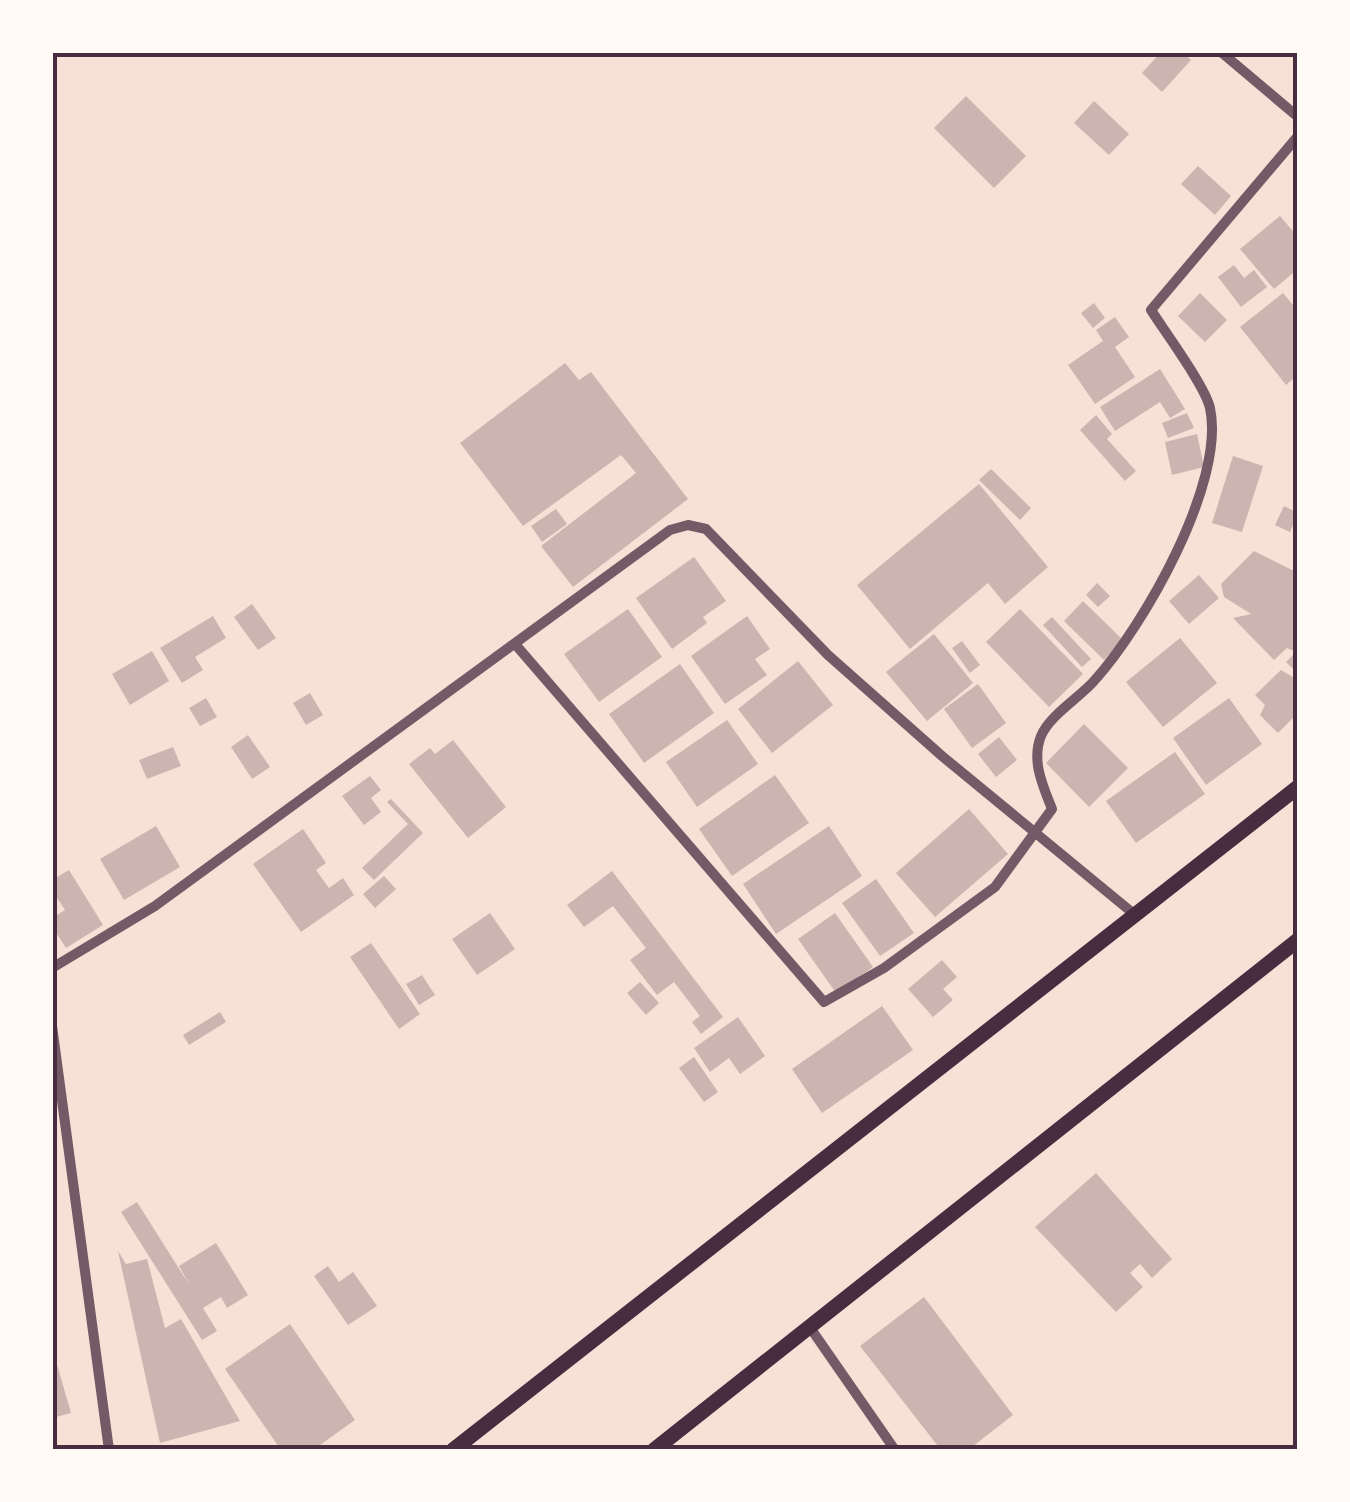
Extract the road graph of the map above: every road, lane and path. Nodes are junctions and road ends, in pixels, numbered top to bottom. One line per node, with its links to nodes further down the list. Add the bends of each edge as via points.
1 (1220, 52): 2 (street)
2 (1298, 117)
3 (1298, 136): 6 (street, via 1151,310 1210,406 1210,453 1176,557 1146,614 1095,680 1041,734 1037,767 1052,809)
4 (515, 644): 6 (street, via 670,530 688,524 706,529 828,656); 6 (street, via 824,1002 884,968 995,887); 9 (street, via 155,906)
5 (1298, 786): 7 (main road)
6 (1034, 831): 7 (street)
7 (1134, 914): 13 (main road)
8 (1298, 940): 11 (main road)
9 (52, 968)
10 (52, 1026): 12 (street)
11 (810, 1326): 14 (main road); 15 (street)
12 (109, 1450)
13 (454, 1450)
14 (654, 1450)
15 (894, 1450)

